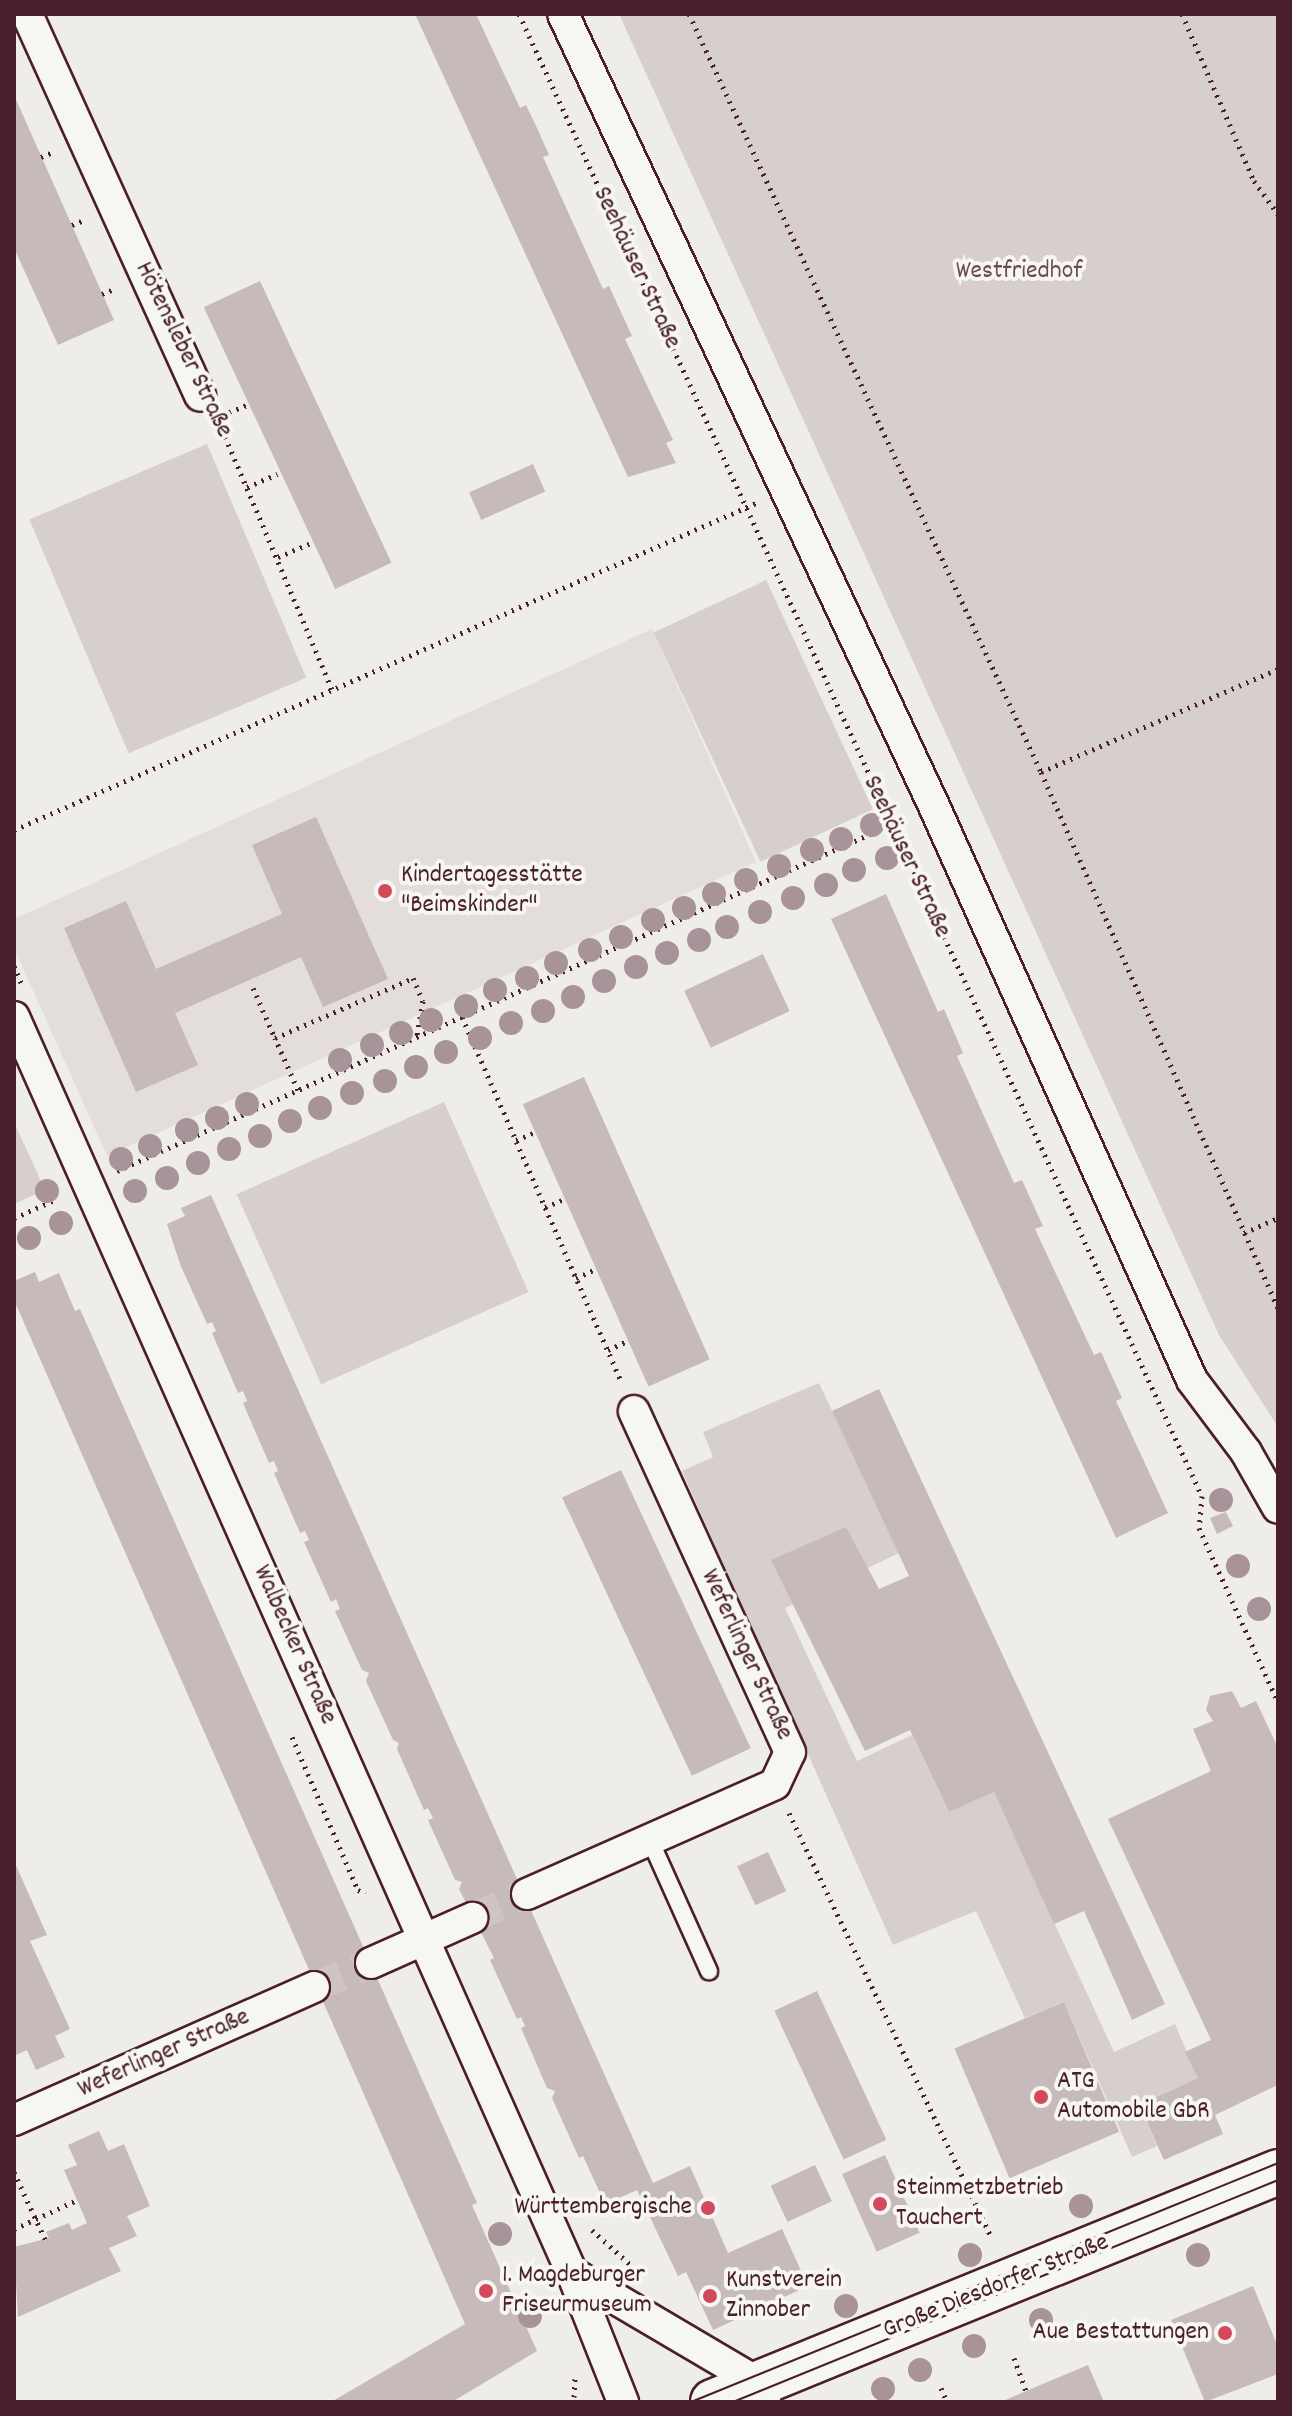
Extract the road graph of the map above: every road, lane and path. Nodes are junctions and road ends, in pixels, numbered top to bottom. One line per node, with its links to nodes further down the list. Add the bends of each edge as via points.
1 (27, 14): 7 (street, Hötensleber Straße)
2 (519, 14): 10 (path, Seehäuser Straße)
3 (563, 14): 39 (street, Seehäuser Straße, via 927,791 1192,1380 1246,1452)
4 (689, 14): 15 (path)
5 (1182, 14): 6 (path, via 1254,181)
6 (1278, 214)
7 (200, 396): 9 (path, Hötensleber Straße, via 217,418)
8 (277, 474): 9 (path)
9 (247, 487): 12 (path, Hötensleber Straße)
10 (746, 507): 14 (path); 16 (path, Seehäuser Straße)
11 (309, 544): 12 (path)
12 (278, 557): 14 (path, Hötensleber Straße)
13 (1278, 669): 15 (path)
14 (332, 689): 17 (path)
15 (1041, 772): 32 (path)
16 (891, 825): 20 (path); 40 (path, Seehäuser Straße, via 1202,1496 1199,1528)
17 (14, 830)
18 (253, 988): 22 (path)
19 (14, 1017): 45 (street, Walbecker Straße)
20 (462, 1017): 21 (path); 25 (path)
21 (417, 1037): 22 (path, via 423,1001 413,978); 23 (path)
22 (275, 1038): 23 (path)
23 (298, 1090): 26 (path)
24 (536, 1132): 25 (path)
25 (516, 1140): 29 (path)
26 (107, 1176)
27 (68, 1194): 30 (path)
28 (565, 1199): 29 (path)
29 (545, 1207): 34 (path)
30 (14, 1218)
31 (1278, 1218): 32 (path)
32 (1244, 1233): 35 (path)
33 (596, 1269): 34 (path)
34 (576, 1278): 37 (path)
35 (1278, 1308)
36 (629, 1340): 37 (path)
37 (607, 1350): 38 (path)
38 (634, 1411): 41 (street, Weferlinger Straße, via 790,1752)
39 (1278, 1508)
40 (1278, 1702)
41 (775, 1784): 42 (street, Weferlinger Straße); 55 (path)
42 (650, 1840): 43 (street, Weferlinger Straße); 47 (lane)
43 (527, 1894)
44 (472, 1918): 45 (street)
45 (425, 1939): 46 (street); 57 (street, Walbecker Straße)
46 (371, 1963)
47 (709, 1971)
48 (314, 1987): 49 (street, Weferlinger Straße)
49 (14, 2120)
50 (14, 2172): 53 (path)
51 (1278, 2172): 61 (main road, Große Diesdorfer Straße)
52 (77, 2200): 53 (path)
53 (36, 2220): 54 (path); 56 (path)
54 (14, 2229)
55 (992, 2238)
56 (45, 2239)
57 (572, 2273): 61 (street); 62 (street, Walbecker Straße)
58 (1014, 2358): 60 (path)
59 (941, 2388): 64 (path)
60 (1026, 2391)
61 (763, 2393): 63 (main road, Große Diesdorfer Straße)
62 (623, 2402)
63 (713, 2402)
64 (947, 2402)

